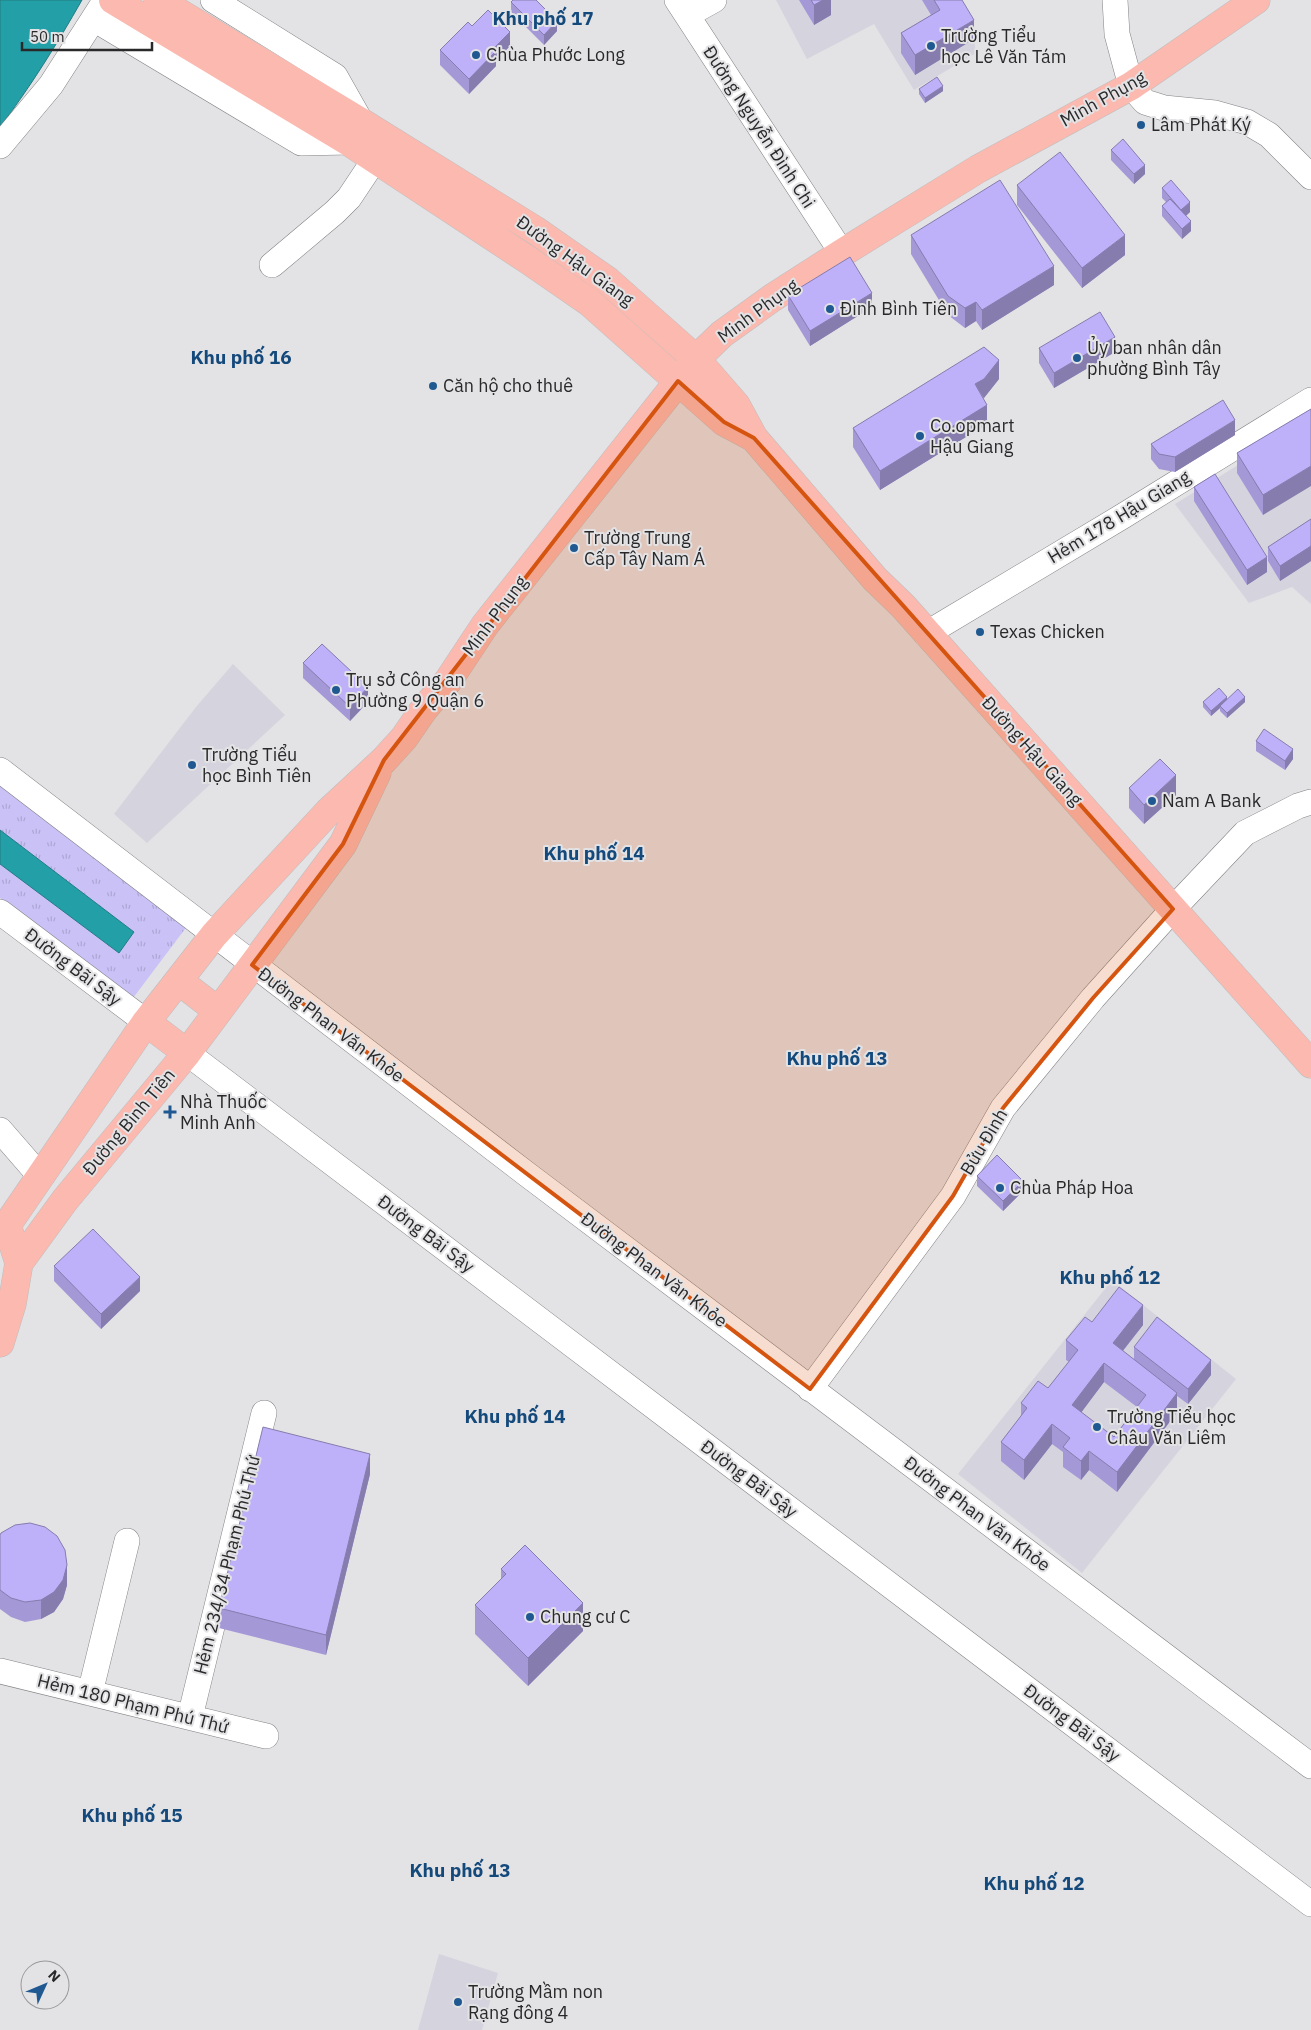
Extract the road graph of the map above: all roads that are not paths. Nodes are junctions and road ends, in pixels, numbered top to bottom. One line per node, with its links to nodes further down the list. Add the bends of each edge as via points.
1 (158, 0): 9 (main road)
2 (212, 0): 10 (street, Đường Hậu Giang, via 335,76)
3 (714, 0): 7 (street)
4 (1116, 0): 8 (street, via 1117,34)
5 (1256, 0): 8 (main road, Minh Phụng)
6 (104, 6): 9 (main road); 10 (street, via 301,144); 11 (street, via 50,85)
7 (682, 8): 14 (street, Đường Nguyễn Đình Chi)
8 (1131, 86): 13 (street, via 1145,102 1154,106 1215,113 1258,127); 14 (main road, Minh Phụng, via 978,169)
9 (294, 96): 10 (main road, Đường Hậu Giang)
10 (355, 132): 12 (main road, Đường Hậu Giang); 16 (main road, Đường Hậu Giang, via 535,230 608,281)
11 (0, 146)
12 (375, 159): 15 (street, via 349,198); 17 (main road, Đường Hậu Giang, via 589,302)
13 (1311, 177)
14 (842, 253): 16 (main road, Minh Phụng, via 722,334)
15 (272, 265)
16 (696, 359): 17 (main road, Minh Phụng); 19 (main road, Đường Hậu Giang, via 736,405)
17 (678, 381): 19 (main road, Đường Hậu Giang, via 724,422); 21 (main road, Minh Phụng, via 485,625 448,681)
18 (1311, 400): 20 (street, Hẻm 178 Hậu Giang)
19 (754, 438): 20 (main road, Đường Hậu Giang)
20 (926, 634): 24 (main road, Đường Hậu Giang)
21 (384, 760): 26 (main road, Minh Phụng, via 328,812); 27 (main road, Minh Phụng, via 344,844)
22 (0, 770): 26 (street, Đường Phan Văn Khỏe)
23 (1311, 802): 24 (street, Bửu Đình, via 1245,834)
24 (1173, 908): 32 (main road, Đường Hậu Giang); 38 (street, Bửu Đình, via 1093,998 1003,1108 953,1196)
25 (0, 912): 30 (street, Đường Bãi Sậy)
26 (214, 935): 27 (street, Đường Phan Văn Khỏe); 28 (main road, Đường Bình Tiên)
27 (252, 965): 29 (main road, Đường Bình Tiên); 38 (street, Đường Phan Văn Khỏe)
28 (179, 981): 29 (main road); 30 (main road, Đường Bình Tiên)
29 (218, 1011): 31 (main road, Đường Bình Tiên)
30 (146, 1022): 31 (main road); 34 (main road, Đường Bình Tiên)
31 (186, 1053): 36 (main road, Đường Bình Tiên); 46 (street, Đường Bãi Sậy)
32 (1311, 1064)
33 (0, 1130): 34 (street)
34 (40, 1176): 35 (main road, Đường Bình Tiên)
35 (4, 1230): 36 (main road)
36 (9, 1267): 37 (main road, via 12,1304)
37 (1, 1336)
38 (810, 1388): 45 (street, Đường Phan Văn Khỏe)
39 (264, 1412): 43 (street, Hẻm 234/34 Phạm Phú Thứ)
40 (127, 1541): 42 (street)
41 (0, 1671): 42 (street, Hẻm 180 Phạm Phú Thứ)
42 (90, 1693): 43 (street, Hẻm 180 Phạm Phú Thứ)
43 (190, 1717): 44 (street, Hẻm 180 Phạm Phú Thứ)
44 (266, 1736)
45 (1311, 1766)
46 (1311, 1904)

